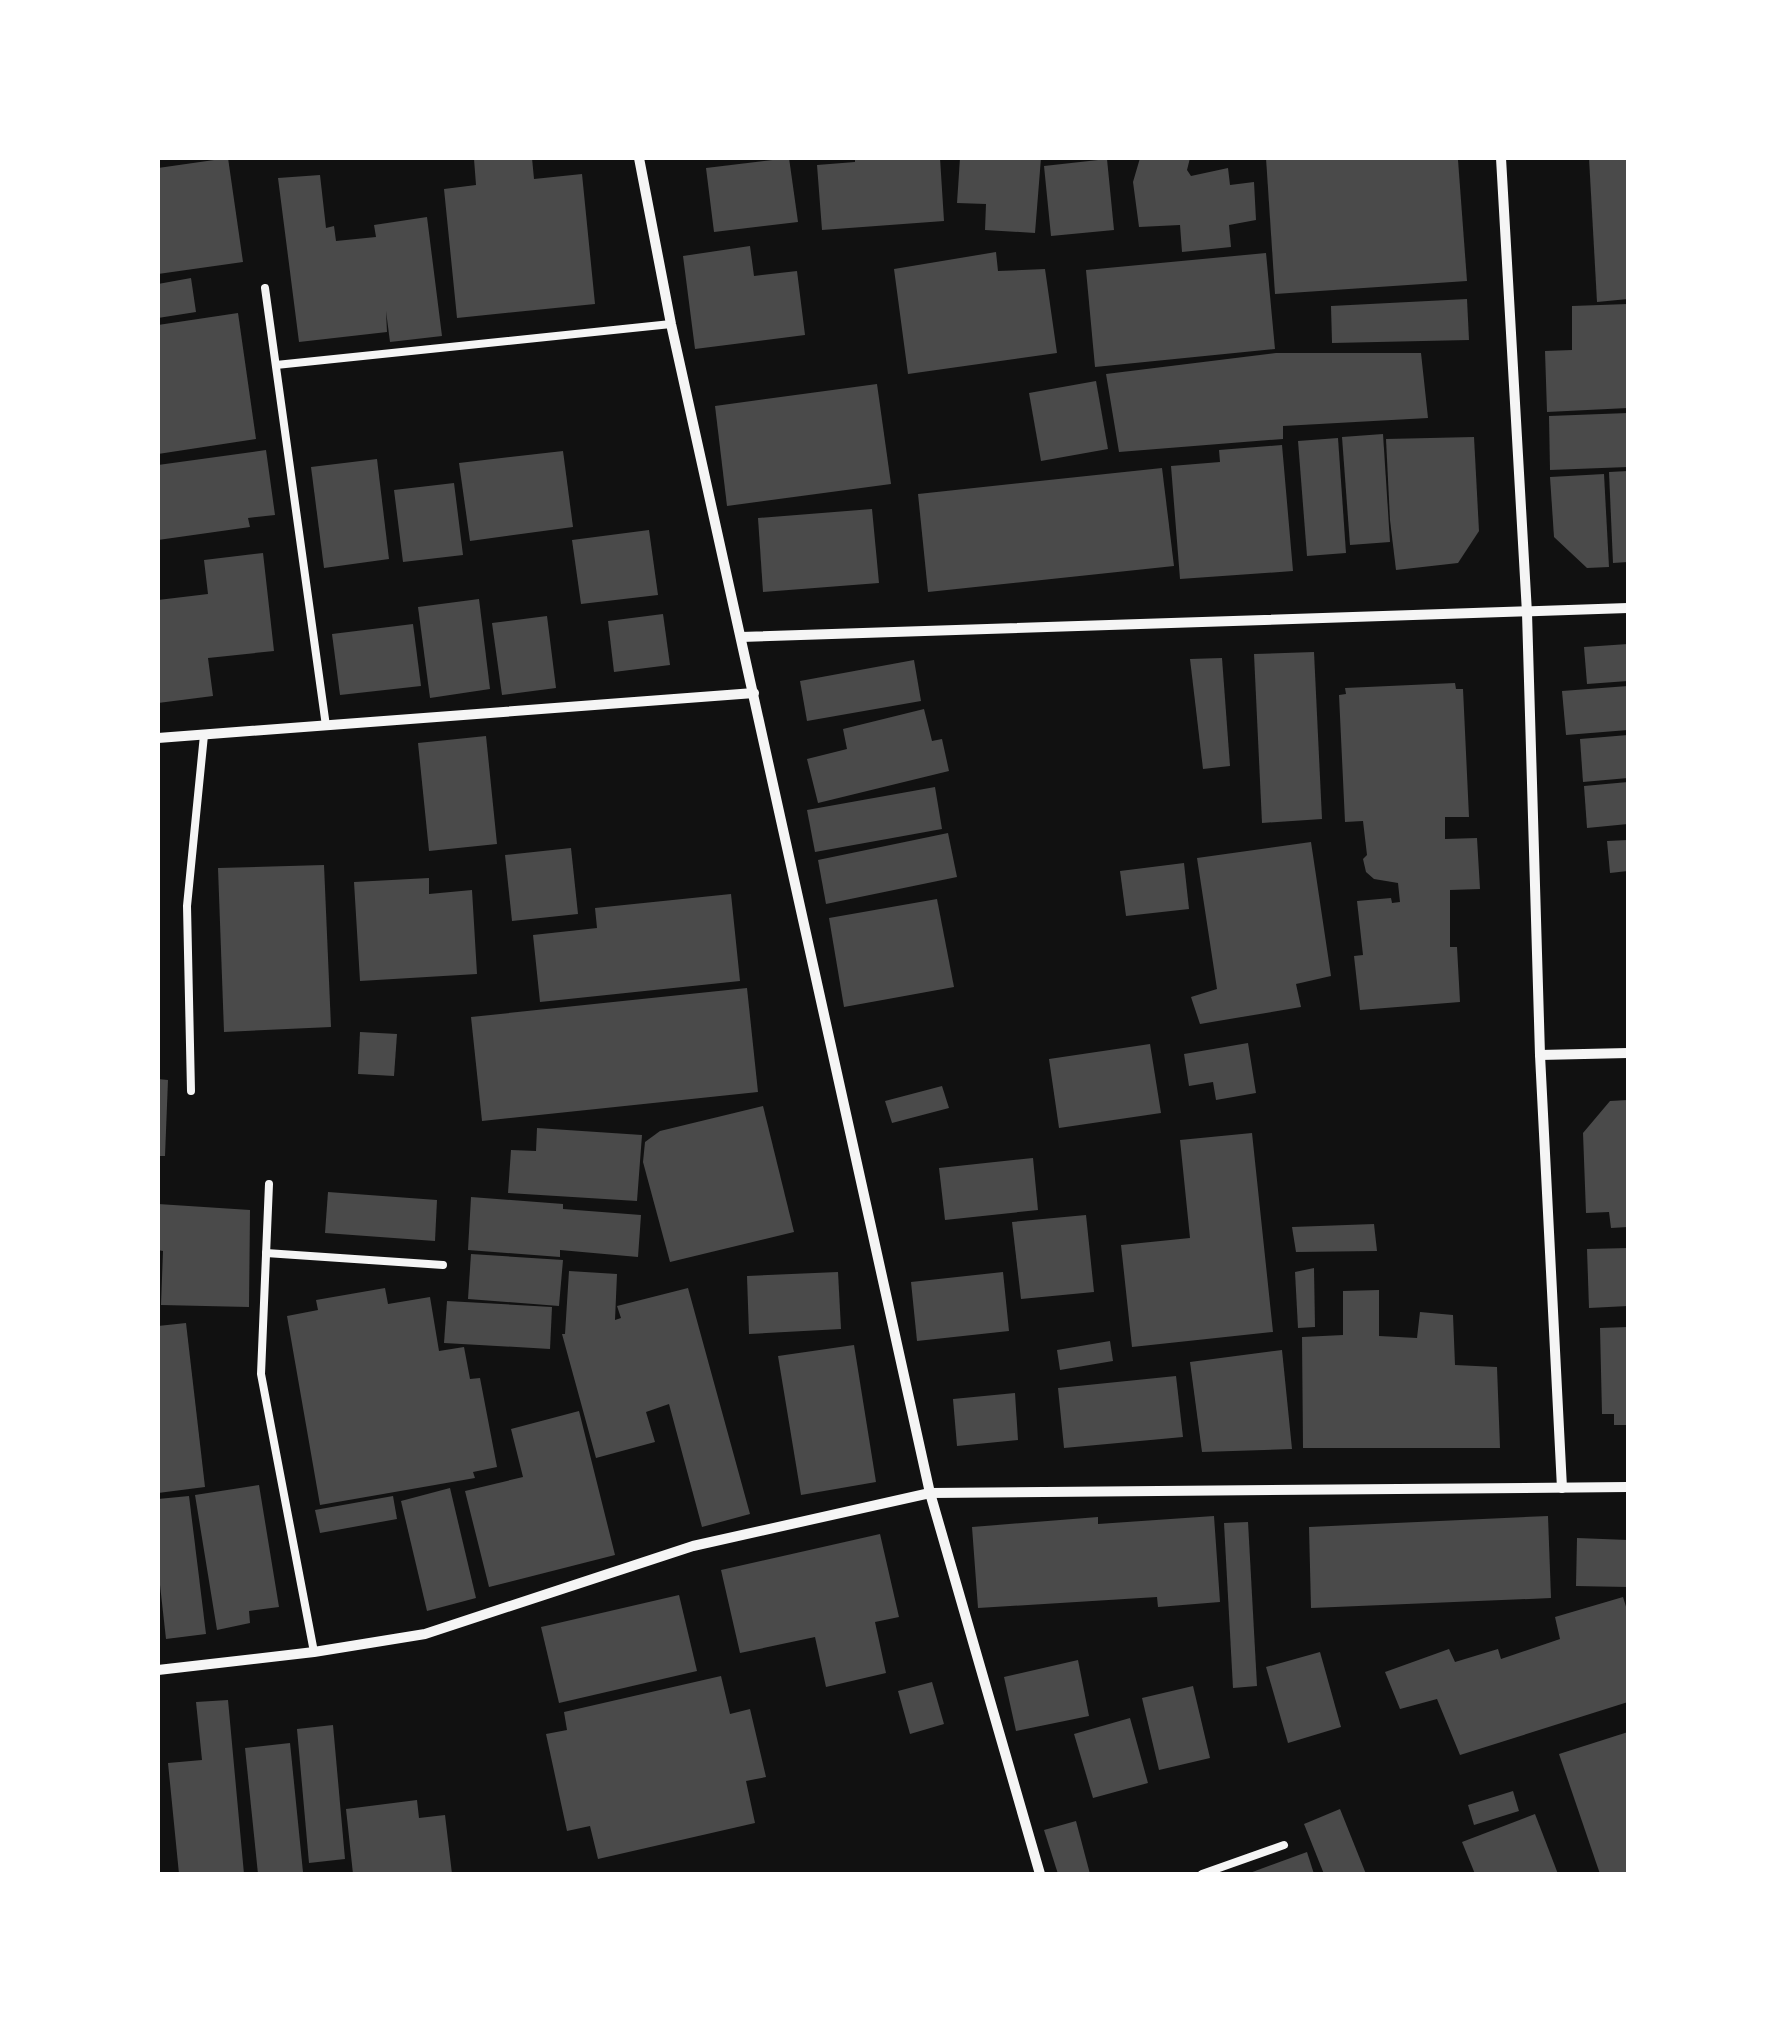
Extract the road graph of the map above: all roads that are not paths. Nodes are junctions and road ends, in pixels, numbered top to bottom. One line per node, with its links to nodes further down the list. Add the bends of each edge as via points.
1 (640, 158): 4 (street)
2 (1501, 158): 7 (street)
3 (265, 288): 5 (lane)
4 (671, 324): 5 (lane); 8 (street)
5 (276, 365): 10 (lane)
6 (1628, 608): 7 (street)
7 (1527, 613): 8 (street); 14 (street)
8 (741, 637): 9 (street)
9 (754, 693): 10 (street); 21 (street)
10 (326, 726): 11 (street)
11 (204, 735): 12 (street); 15 (lane, via 188,906)
12 (158, 738)
13 (1628, 1053): 14 (street)
14 (1540, 1055): 20 (street)
15 (191, 1091)
16 (269, 1184): 17 (lane)
17 (266, 1254): 18 (lane); 22 (lane, via 261,1374)
18 (443, 1265)
19 (1628, 1486): 20 (street)
20 (1562, 1488): 21 (street)
21 (930, 1494): 22 (street, via 693,1546 425,1634); 25 (street)
22 (314, 1652): 23 (street)
23 (158, 1670)
24 (1284, 1845): 26 (lane)
25 (1040, 1874)
26 (1202, 1874)

